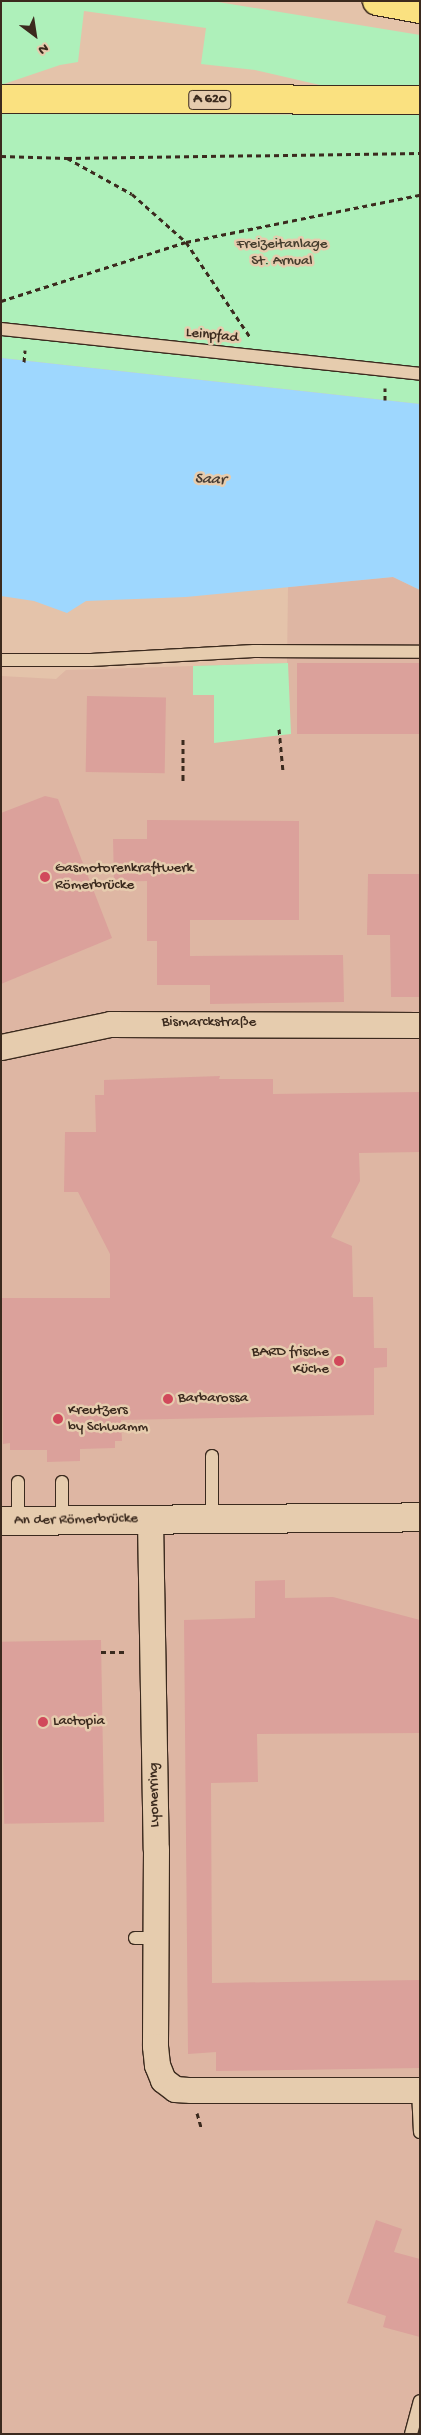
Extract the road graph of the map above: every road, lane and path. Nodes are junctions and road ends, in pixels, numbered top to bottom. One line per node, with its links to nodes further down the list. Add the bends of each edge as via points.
1 (377, 1): 2 (highway)
2 (420, 9)
3 (1, 98): 4 (highway, A 620)
4 (420, 100)
5 (420, 153): 7 (path)
6 (1, 156): 7 (path)
7 (67, 158): 9 (path, via 132,194)
8 (420, 195): 9 (path)
9 (186, 242): 10 (path); 12 (path)
10 (1, 301)
11 (1, 329): 12 (lane, Leinpfad)
12 (264, 358): 13 (lane, Leinpfad)
13 (420, 374)
14 (420, 652): 15 (lane, via 254,651 36,662)
15 (1, 660)
16 (279, 729): 18 (path)
17 (183, 738): 19 (path)
18 (283, 771)
19 (183, 781)
20 (420, 1025): 21 (street, Bismarckstraße, via 110,1024)
21 (1, 1047)
22 (212, 1456): 26 (lane)
23 (18, 1482): 28 (lane)
24 (62, 1482): 29 (lane)
25 (420, 1517): 26 (street)
26 (212, 1519): 27 (street)
27 (150, 1520): 29 (street, An der Römerbrücke); 32 (street, Lyonerring, via 156,1849 144,1938 157,2066 163,2080 175,2089)
28 (10, 1521): 29 (street, An der Römerbrücke)
29 (62, 1521)
30 (101, 1652): 31 (path)
31 (126, 1652)
32 (419, 2090): 33 (lane)
33 (420, 2132)
34 (420, 2401): 35 (lane)
35 (411, 2434)

